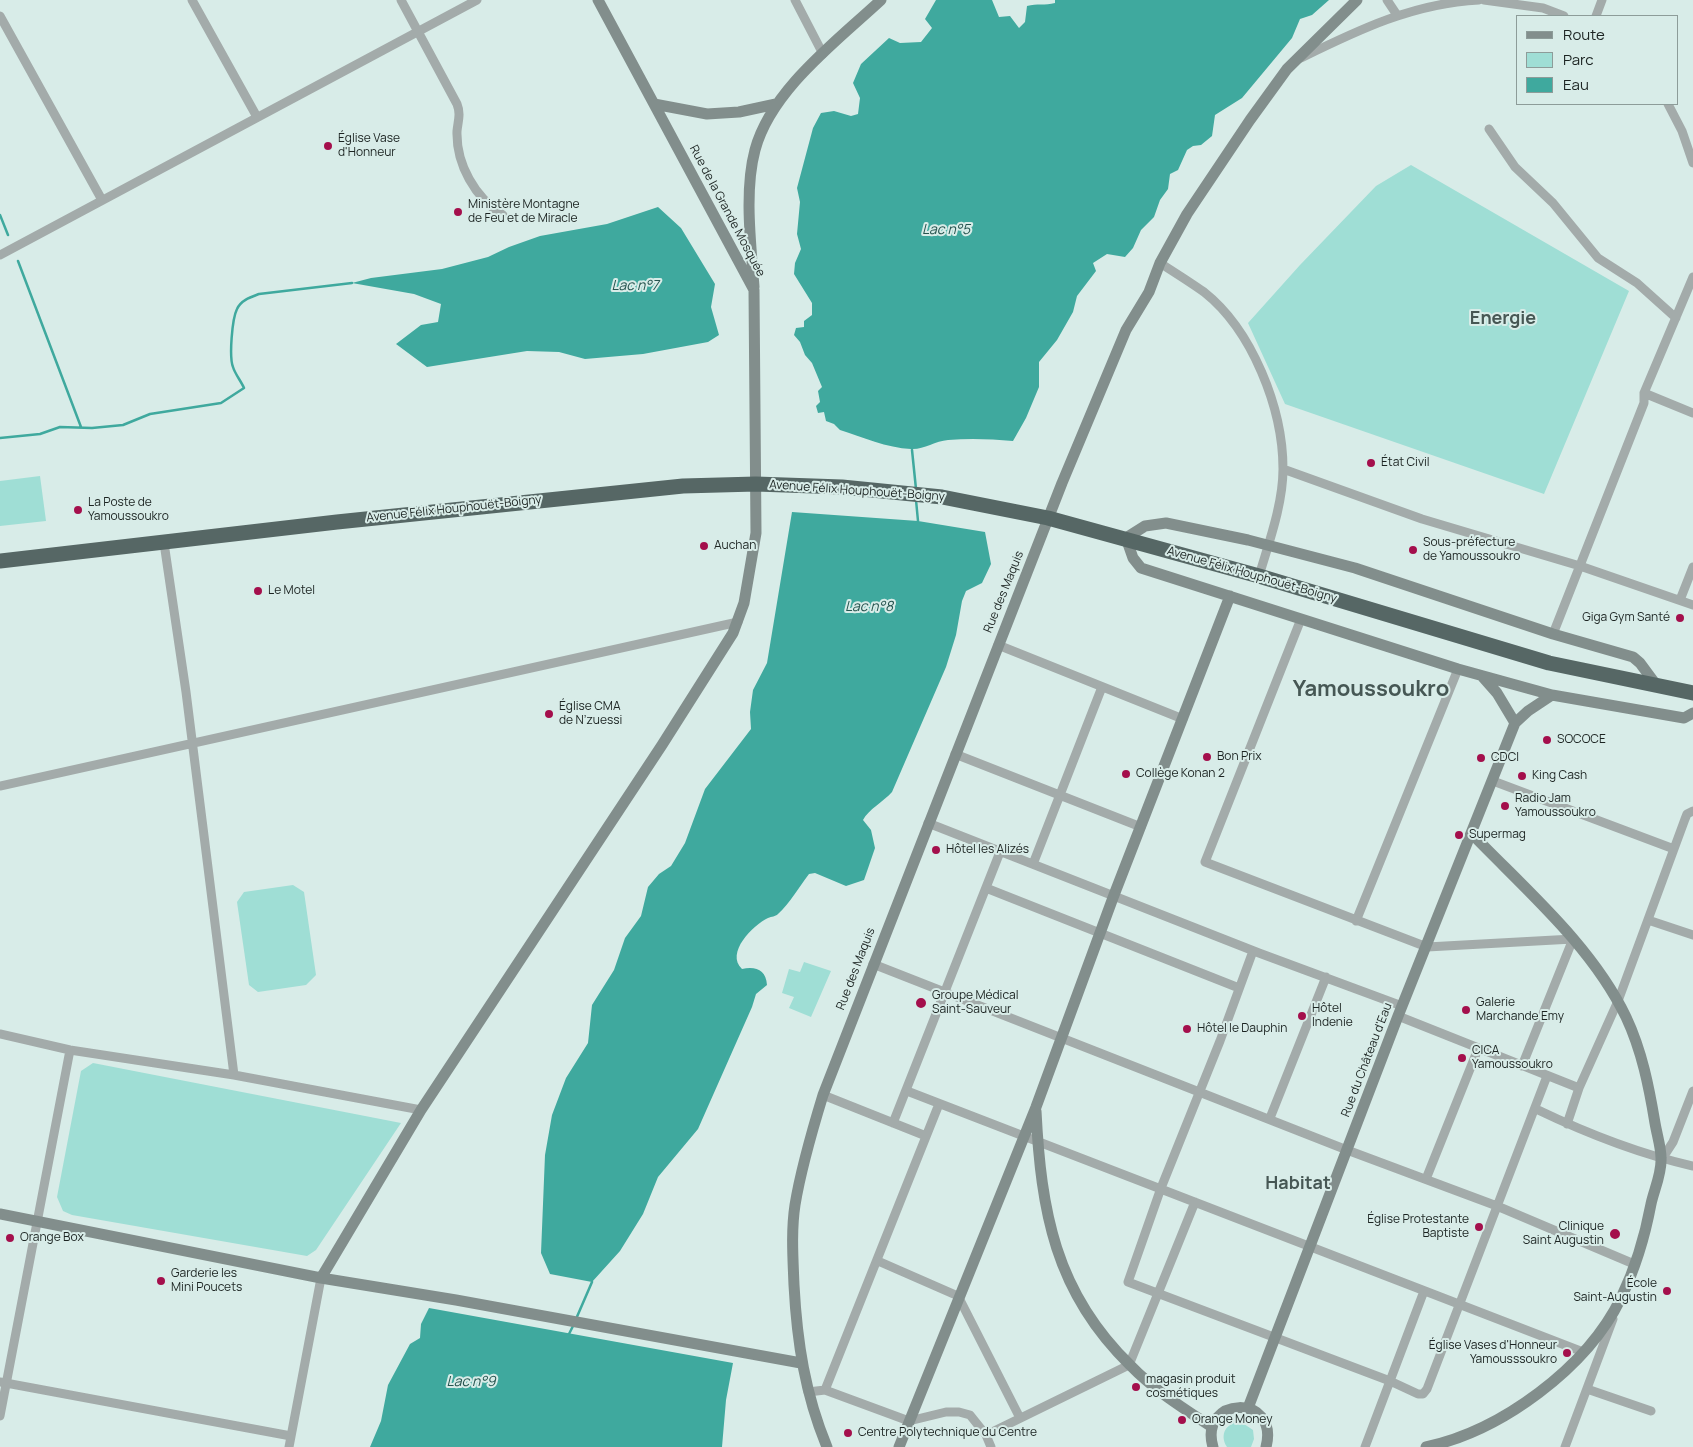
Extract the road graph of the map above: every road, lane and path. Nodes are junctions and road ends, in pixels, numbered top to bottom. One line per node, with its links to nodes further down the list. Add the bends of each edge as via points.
1 (192, 0): 22 (street)
2 (401, 0): 16 (street)
3 (477, 0): 16 (street)
4 (598, 0): 19 (street, Rue de la Grande Mosquée)
5 (795, 0): 17 (street)
6 (880, 0): 17 (street)
7 (1356, 0): 18 (street, Rue des Maquis)
8 (1387, 0): 12 (street)
9 (1480, 0): 12 (street, via 1452,2)
10 (1484, 0): 13 (street, via 1543,8)
11 (1602, 0): 14 (street)
12 (1397, 15): 18 (street)
13 (1561, 15)
14 (1596, 15)
15 (0, 16): 25 (street)
16 (419, 31): 22 (street); 26 (street, via 458,104 458,142 467,177 487,203)
17 (823, 54): 20 (street)
18 (1294, 62): 28 (street, Rue des Maquis, via 1216,170)
19 (654, 104): 20 (street, via 707,114 739,112); 30 (street, Rue de la Grande Mosquée)
20 (776, 104): 30 (street, via 755,150 752,171 750,229)
21 (1669, 105): 24 (street)
22 (257, 117): 25 (street)
23 (1489, 129): 31 (street, via 1515,167 1553,203 1598,258 1636,283)
24 (1693, 163)
25 (102, 200): 27 (street)
26 (503, 215)
27 (0, 255)
28 (1160, 263): 34 (street, via 1204,293 1233,323 1248,346 1261,370 1274,411); 36 (street, Rue des Maquis, via 1149,292 1126,330)
29 (1693, 277): 31 (street)
30 (754, 290): 35 (street, Rue de la Grande Mosquée)
31 (1676, 318): 32 (street)
32 (1644, 393): 33 (street); 41 (street, via 1644,403)
33 (1693, 413)
34 (1283, 469): 39 (street); 41 (street, via 1422,519)
35 (756, 484): 36 (highway, Avenue Félix Houphouët-Boigny, via 842,487 942,497); 38 (highway, Avenue Félix Houphouët-Boigny, via 683,486); 48 (street, Rue de la Grande Mosquée, via 756,533)
36 (1048, 518): 37 (highway, Avenue Félix Houphouët-Boigny); 50 (street, Rue des Maquis)
37 (1126, 538): 39 (street, via 1145,526 1166,523); 43 (highway, Avenue Félix Houphouët-Boigny); 44 (street, via 1133,558 1141,568)
38 (164, 543): 40 (highway, Avenue Félix Houphouët-Boigny); 60 (street)
39 (1268, 545): 43 (street); 49 (street, via 1355,568)
40 (0, 561)
41 (1580, 566): 45 (street); 49 (street)
42 (1693, 567): 45 (street)
43 (1259, 576): 53 (highway, Avenue Félix Houphouët-Boigny, via 1549,663)
44 (1230, 596): 47 (street); 58 (street)
45 (1680, 600): 46 (street)
46 (1693, 605)
47 (1302, 619): 51 (street); 75 (street, via 1205,862)
48 (738, 622): 60 (street); 102 (street, Rue de la Grande Mosquée, via 662,745)
49 (1553, 634): 53 (street, via 1633,657)
50 (998, 645): 54 (street); 61 (street, Rue des Maquis)
51 (1458, 669): 52 (street); 75 (street)
52 (1482, 676): 56 (street); 59 (street, via 1497,693)
53 (1657, 686): 55 (highway, Avenue Félix Houphouët-Boigny)
54 (1102, 687): 58 (street); 64 (street)
55 (1693, 693)
56 (1552, 695): 57 (street, via 1684,718); 59 (street, Rue du Château d'Eau)
57 (1693, 713)
58 (1182, 719): 67 (street)
59 (1515, 723): 62 (street, Rue du Château d'Eau)
60 (193, 744): 63 (street); 92 (street)
61 (955, 754): 64 (street); 66 (street, Rue des Maquis)
62 (1493, 781): 68 (street, Rue du Château d'Eau); 69 (street)
63 (0, 786)
64 (1060, 796): 67 (street); 71 (street)
65 (1693, 811): 69 (street, via 1687,814)
66 (928, 823): 70 (street); 81 (street, Rue des Maquis)
67 (1141, 827): 73 (street)
68 (1472, 834): 78 (street); 79 (street, Rue du Château d'Eau)
69 (1674, 849): 74 (street)
70 (1000, 852): 71 (street); 72 (street)
71 (1033, 864): 73 (street)
72 (986, 888): 76 (street); 84 (street)
73 (1114, 895): 76 (street); 80 (street)
74 (1648, 920): 77 (street); 85 (street)
75 (1356, 921): 79 (street)
76 (1101, 932): 83 (street); 88 (street)
77 (1693, 935)
78 (1573, 939): 79 (street); 85 (street); 91 (street)
79 (1427, 947): 86 (street, Rue du Château d'Eau)
80 (1253, 950): 82 (street); 83 (street)
81 (872, 964): 84 (street); 98 (street, Rue des Maquis)
82 (1326, 977): 86 (street); 103 (street)
83 (1238, 988): 96 (street)
84 (946, 992): 88 (street); 95 (street)
85 (1618, 1001): 94 (street); 110 (street, via 1650,1086)
86 (1400, 1011): 89 (street); 109 (street, Rue du Château d'Eau)
87 (0, 1034): 90 (street)
88 (1061, 1038): 96 (street); 100 (street)
89 (1478, 1049): 91 (street); 112 (street)
90 (70, 1050): 92 (street); 117 (street)
91 (1522, 1066): 93 (street)
92 (234, 1075): 102 (street)
93 (1547, 1076): 94 (street); 101 (street)
94 (1579, 1088): 105 (street)
95 (907, 1091): 99 (street); 104 (street)
96 (1200, 1091): 103 (street); 113 (street)
97 (1693, 1091): 110 (street, via 1673,1142)
98 (823, 1095): 104 (street); 129 (street, Rue des Maquis, via 802,1168 795,1208 793,1270)
99 (939, 1104): 106 (street); 107 (street)
100 (1036, 1107): 107 (street); 108 (street)
101 (1536, 1109): 105 (street); 115 (street)
102 (421, 1110): 121 (street, Rue de la Grande Mosquée)
103 (1270, 1118): 109 (street)
104 (893, 1123): 106 (street)
105 (1567, 1124): 110 (street)
106 (926, 1136): 119 (street)
107 (1023, 1137): 108 (street); 124 (street)
108 (1037, 1142): 113 (street); 130 (street, via 1048,1226 1058,1257 1085,1309)
109 (1347, 1150): 112 (street); 118 (street, Rue du Château d'Eau)
110 (1662, 1159): 111 (street); 120 (street, via 1642,1244)
111 (1693, 1166)
112 (1426, 1179): 115 (street)
113 (1161, 1188): 114 (street); 123 (street, via 1128,1282)
114 (1195, 1202): 118 (street); 123 (street)
115 (1497, 1206): 120 (street); 126 (street)
116 (0, 1214): 117 (street)
117 (38, 1221): 121 (street); 132 (street)
118 (1309, 1246): 122 (street); 127 (street, Rue du Château d'Eau)
119 (878, 1261): 124 (street); 134 (street)
120 (1634, 1264): 125 (street)
121 (321, 1278): 129 (street); 143 (street)
122 (1424, 1291): 126 (street); 131 (street)
123 (1159, 1293): 127 (street); 130 (street)
124 (958, 1296): 139 (street); 140 (street)
125 (1621, 1298): 128 (street, via 1603,1328); 133 (street)
126 (1458, 1303): 128 (street); 131 (street, via 1425,1392 1418,1394)
127 (1276, 1337): 131 (street); 136 (street, Rue du Château d'Eau)
128 (1583, 1352): 151 (street, via 1541,1391 1517,1408 1466,1434)
129 (801, 1363): 135 (street, Rue des Maquis)
130 (1129, 1365): 139 (street); 141 (street, via 1169,1399)
131 (1390, 1381): 150 (street)
132 (3, 1383): 138 (street); 143 (street)
133 (1586, 1389): 137 (street); 152 (street)
134 (825, 1390): 135 (street); 140 (street)
135 (808, 1392): 145 (street, Rue des Maquis)
136 (1248, 1408): 141 (street, via 1226,1410); 149 (street, via 1263,1419 1268,1428)
137 (1651, 1411)
138 (0, 1416)
139 (1020, 1418): 142 (street)
140 (909, 1420): 142 (street, via 959,1412 970,1415); 146 (street)
141 (1212, 1427): 148 (street)
142 (986, 1435): 147 (street)
143 (291, 1436): 144 (street)
144 (289, 1447)
145 (827, 1447)
146 (899, 1447)
147 (991, 1447)
148 (1213, 1447)
149 (1266, 1447)
150 (1365, 1447)
151 (1426, 1447)
152 (1565, 1447)

